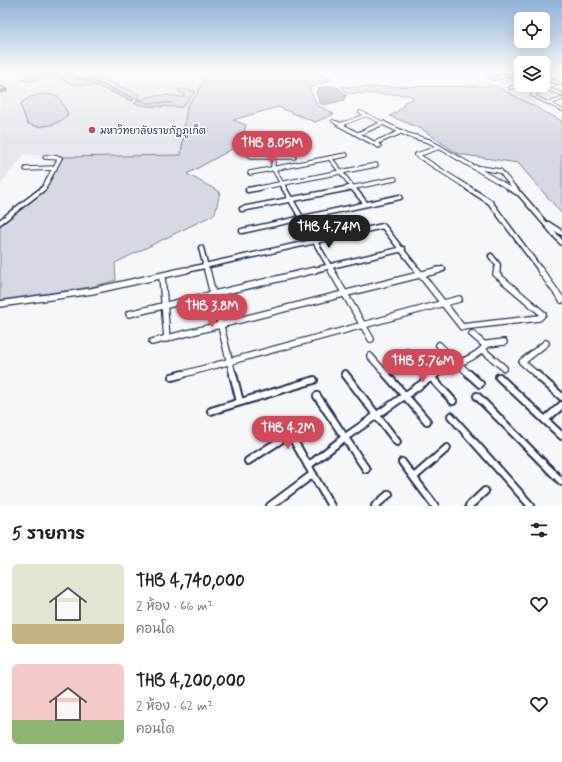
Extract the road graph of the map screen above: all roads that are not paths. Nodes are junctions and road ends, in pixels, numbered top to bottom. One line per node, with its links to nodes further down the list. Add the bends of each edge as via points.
1 (533, 96): 3 (street)
2 (562, 99): 3 (street)
3 (550, 103): 4 (street)
4 (562, 110)
5 (360, 112): 6 (street)
6 (366, 115): 8 (street); 9 (street)
7 (333, 121): 8 (street)
8 (340, 124): 11 (street)
9 (383, 124): 10 (street); 11 (street)
10 (401, 132): 12 (street); 14 (street)
11 (358, 134): 12 (street)
12 (375, 144): 13 (street)
13 (379, 146)
14 (440, 147): 23 (street); 56 (street, via 417,155 490,202)
15 (273, 152): 20 (street)
16 (346, 155): 21 (street)
17 (294, 156): 20 (street)
18 (45, 157): 24 (street, via 60,158)
19 (250, 157): 20 (street)
20 (273, 157): 25 (street)
21 (330, 158): 25 (street); 27 (street)
22 (376, 165): 27 (street)
23 (472, 167): 33 (street); 33 (street, via 500,171)
24 (55, 168): 26 (street); 40 (street, via 44,188)
25 (273, 168): 28 (street); 30 (street)
26 (26, 169)
27 (341, 172): 30 (street); 31 (street)
28 (250, 173)
29 (395, 179): 31 (street)
30 (281, 183): 32 (street); 35 (street)
31 (353, 187): 35 (street); 36 (street)
32 (248, 190)
33 (520, 194): 39 (street)
34 (400, 197): 36 (street)
35 (290, 199): 37 (street); 38 (street)
36 (366, 204): 38 (street)
37 (242, 209)
38 (301, 218): 41 (street); 43 (street)
39 (543, 221): 42 (street); 44 (street)
40 (0, 222)
41 (242, 231)
42 (562, 233)
43 (315, 241): 46 (street, via 383,226); 48 (street); 49 (street)
44 (562, 243)
45 (201, 248): 48 (street)
46 (403, 249): 49 (street); 51 (street)
47 (491, 256): 57 (street, via 498,265 496,274 543,314 539,318 462,327)
48 (205, 265): 52 (street); 54 (street)
49 (330, 266): 53 (street); 54 (street)
50 (443, 269): 51 (street)
51 (422, 274): 53 (street); 57 (street)
52 (162, 276): 58 (street, via 92,291); 59 (street)
53 (346, 294): 61 (street); 62 (street)
54 (212, 295): 59 (street); 61 (street)
55 (459, 299): 57 (street)
56 (562, 300)
57 (444, 303): 62 (street)
58 (0, 304)
59 (164, 306): 60 (street); 64 (street)
60 (129, 314)
61 (220, 325): 64 (street); 73 (street)
62 (362, 325): 65 (street); 73 (street)
63 (472, 334): 70 (street)
64 (167, 339): 66 (street)
65 (372, 339)
66 (152, 342)
67 (504, 342): 70 (street, via 492,342)
68 (546, 343): 85 (street, via 522,362)
69 (439, 345): 74 (street)
70 (484, 348): 74 (street); 75 (street)
71 (407, 352): 79 (street)
72 (370, 356): 82 (street)
73 (230, 361): 77 (street); 87 (street)
74 (457, 362): 79 (street); 81 (street)
75 (504, 368)
76 (345, 374): 90 (street)
77 (172, 377)
78 (500, 377): 92 (street)
79 (431, 378): 82 (street); 86 (street)
80 (314, 380): 87 (street)
81 (480, 384)
82 (405, 395): 90 (street); 93 (street)
83 (317, 396): 97 (street)
84 (477, 396): 106 (street)
85 (562, 397)
86 (453, 401)
87 (240, 402): 89 (street)
88 (562, 405): 92 (street)
89 (211, 411)
90 (376, 415): 97 (street); 98 (street)
91 (451, 416): 114 (street)
92 (545, 420): 96 (street)
93 (427, 421)
94 (285, 425): 95 (street)
95 (290, 434): 100 (street); 102 (street)
96 (562, 436)
97 (344, 438): 102 (street); 103 (street)
98 (397, 442)
99 (447, 448): 105 (street)
100 (248, 461)
101 (402, 462): 105 (street)
102 (308, 466): 104 (street)
103 (366, 468)
104 (313, 474): 109 (street); 110 (street)
105 (414, 477): 112 (street)
106 (562, 482)
107 (485, 491): 113 (street)
108 (389, 494): 111 (street)
109 (270, 506)
110 (331, 506)
111 (375, 506)
112 (435, 506)
113 (469, 506)
114 (531, 506)

